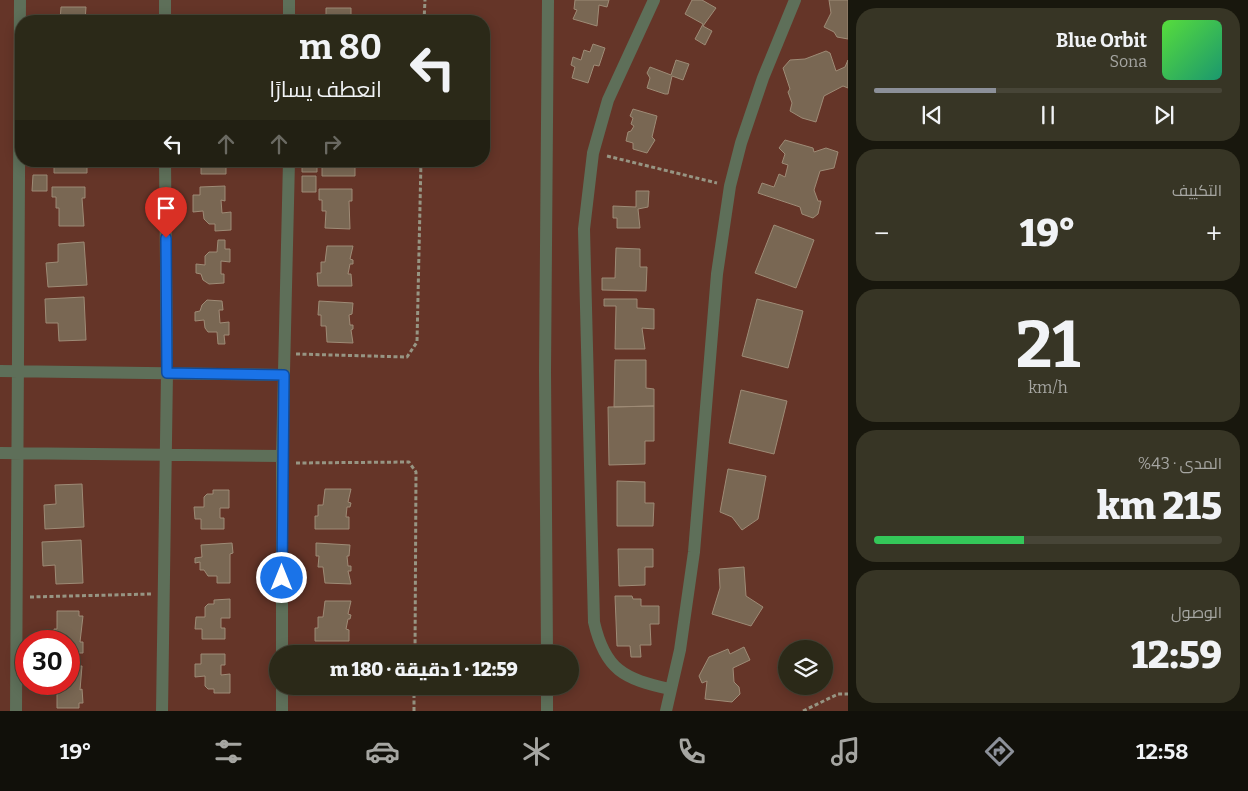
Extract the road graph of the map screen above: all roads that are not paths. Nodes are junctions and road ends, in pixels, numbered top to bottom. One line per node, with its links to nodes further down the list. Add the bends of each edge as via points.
1 (20, 0): 7 (street)
2 (165, 0): 8 (street)
3 (289, 0): 9 (street)
4 (548, 0): 22 (street)
5 (654, 0): 23 (street, via 605,109 593,153 584,229 594,622 599,645 610,661 626,674)
6 (795, 0): 23 (street, via 762,78 730,186 717,274 694,552 680,650)
7 (20, 15)
8 (165, 15)
9 (289, 15)
10 (19, 167): 14 (street)
11 (165, 167): 15 (street)
12 (288, 167): 16 (street)
13 (0, 371): 14 (street)
14 (18, 372): 15 (street); 17 (street)
15 (167, 373): 16 (street); 19 (street)
16 (284, 375): 20 (street)
17 (17, 452): 18 (street); 19 (street); 26 (street)
18 (0, 453)
19 (165, 453): 20 (street); 27 (street)
20 (283, 460): 21 (street)
21 (282, 645)
22 (547, 645)
23 (670, 689): 30 (street)
24 (282, 695): 28 (street)
25 (547, 695): 29 (street)
26 (16, 711)
27 (162, 711)
28 (282, 711)
29 (547, 711)
30 (666, 711)

